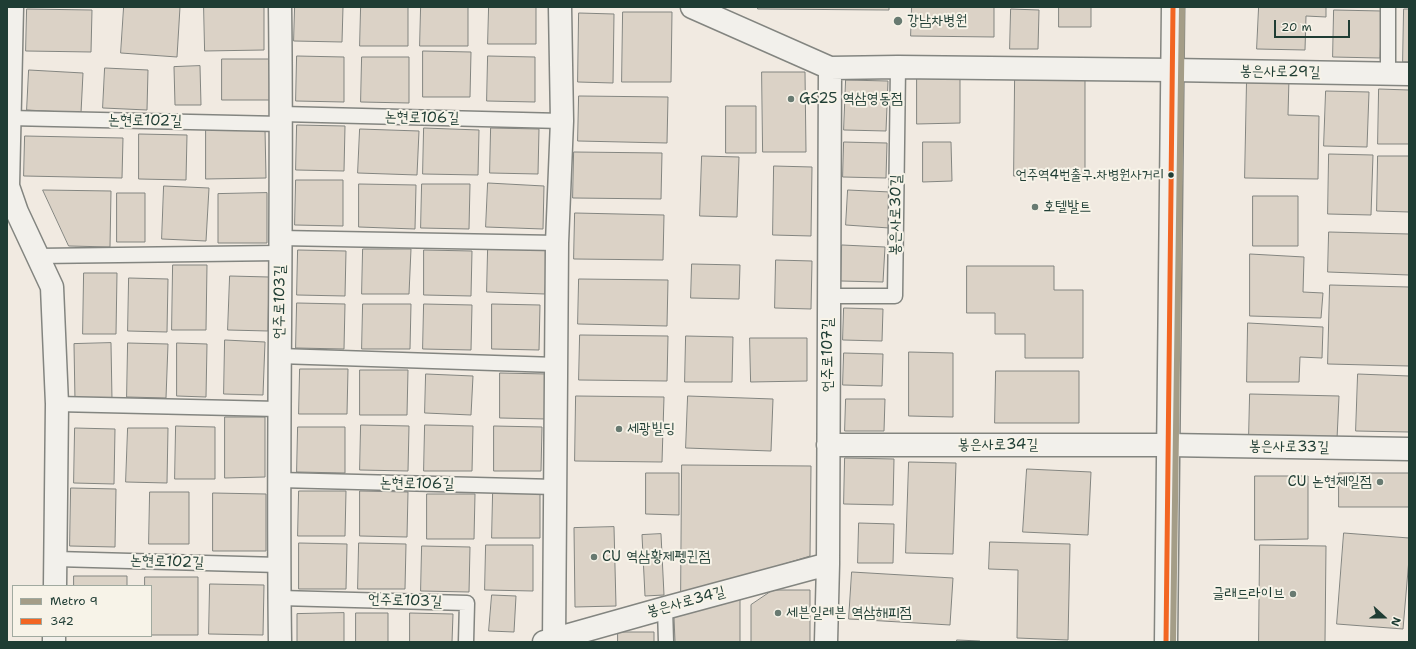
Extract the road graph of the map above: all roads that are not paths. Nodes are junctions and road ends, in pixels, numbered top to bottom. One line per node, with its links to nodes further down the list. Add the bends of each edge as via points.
1 (12, 7): 11 (street)
2 (280, 7): 12 (street, 언주로103길)
3 (560, 7): 13 (street)
4 (692, 7): 8 (street)
5 (1173, 7): 9 (street)
6 (1388, 7): 10 (lane, 봉은사로29길)
7 (898, 67): 8 (street); 9 (street); 18 (lane, 봉은사로30길, via 895,296)
8 (830, 68): 18 (street, 언주로107길)
9 (1172, 70): 10 (street, 봉은사로29길); 24 (street)
10 (1398, 74)
11 (9, 118): 12 (lane, 논현로102길); 14 (street)
12 (281, 119): 13 (lane, 논현로106길); 16 (street, 언주로103길)
13 (562, 121): 15 (street)
14 (8, 186): 17 (street)
15 (557, 243): 16 (lane); 20 (street)
16 (280, 245): 17 (lane); 19 (street, 언주로103길)
17 (38, 256): 21 (street, via 52,287)
18 (828, 296): 23 (street, 언주로107길)
19 (279, 356): 20 (lane); 22 (street, 언주로103길)
20 (556, 365): 27 (street)
21 (57, 404): 22 (lane); 28 (street)
22 (278, 409): 26 (street, 언주로103길)
23 (828, 445): 24 (street, 봉은사로34길); 29 (street, 언주로107길)
24 (1168, 445): 25 (street, 봉은사로33길); 39 (street)
25 (1409, 449)
26 (279, 480): 27 (lane, 논현로106길); 30 (street, 언주로103길)
27 (555, 487): 34 (street)
28 (56, 559): 30 (lane, 논현로102길); 31 (street)
29 (828, 564): 33 (street, 봉은사로34길); 38 (street, 언주로107길)
30 (279, 565): 32 (street, 언주로103길)
31 (55, 585)
32 (280, 598): 35 (street, 언주로103길); 36 (lane, 언주로103길, via 467,603)
33 (665, 608): 34 (street, 봉은사로34길); 37 (lane)
34 (551, 641)
35 (280, 642)
36 (466, 642)
37 (666, 642)
38 (826, 642)
39 (1166, 642)

